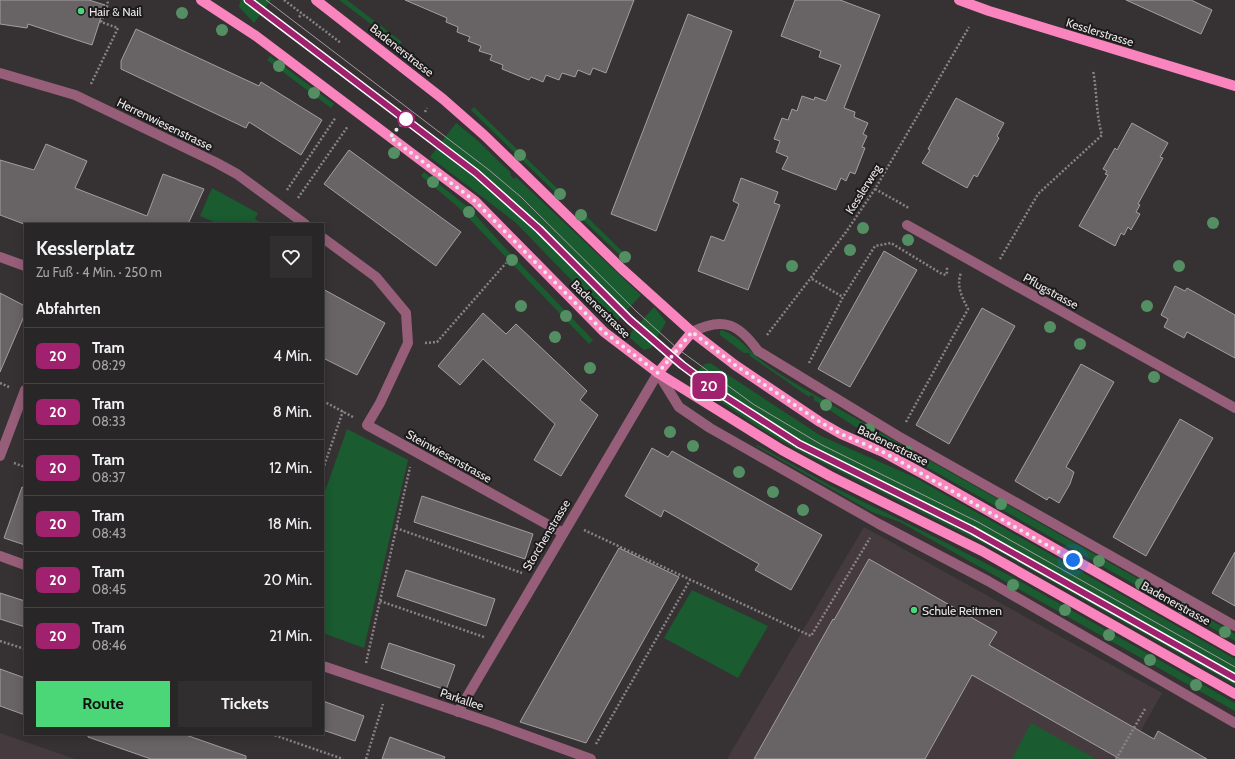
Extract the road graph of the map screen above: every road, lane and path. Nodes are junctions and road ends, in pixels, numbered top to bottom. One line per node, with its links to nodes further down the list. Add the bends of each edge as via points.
1 (107, 0): 13 (path, via 108,4 101,22 118,28)
2 (282, 0): 6 (path)
3 (316, 0): 32 (main road, Badenerstrasse, via 484,135 622,269)
4 (959, 0): 12 (main road, Kesslerstrasse)
5 (204, 1): 35 (main road, Badenerstrasse, via 256,36 475,201 604,332)
6 (280, 3)
7 (302, 14): 8 (path)
8 (299, 17)
9 (969, 27): 18 (path, Kesslerweg)
10 (1093, 70): 29 (path, via 1098,121 1102,135 1038,194)
11 (0, 73): 13 (street, Herrenwiesenstrasse)
12 (1235, 86)
13 (84, 99): 19 (street, Herrenwiesenstrasse, via 237,174)
14 (427, 108): 15 (path)
15 (425, 112)
16 (336, 117): 19 (path)
17 (348, 126): 20 (path)
18 (875, 189): 22 (path, via 912,210); 30 (path, Kesslerweg)
19 (278, 204): 20 (street, Herrenwiesenstrasse)
20 (288, 212): 21 (street, Herrenwiesenstrasse)
21 (304, 223)
22 (907, 225): 24 (street, Pflugstrasse)
23 (324, 239): 33 (street, via 376,277 406,313)
24 (954, 252): 26 (street, Pflugstrasse); 31 (path, via 946,275 891,243 875,246)
25 (0, 257): 28 (street)
26 (967, 260): 29 (street, Pflugstrasse); 42 (path, via 958,280 959,291 968,309)
27 (506, 263): 33 (path, via 437,342)
28 (24, 266)
29 (992, 274): 39 (street, Pflugstrasse)
30 (812, 278): 31 (path); 34 (path, Kesslerweg, via 768,334)
31 (843, 297): 36 (path)
32 (692, 332): 34 (street, via 707,324 722,323 740,332); 35 (main road); 59 (main road, Badenerstrasse, via 735,365 820,422 927,476)
33 (408, 343): 41 (street)
34 (758, 351): 36 (street)
35 (658, 373): 46 (street, Storchenstrasse); 47 (street, via 679,407 710,428); 63 (main road, Badenerstrasse, via 782,450 982,551)
36 (801, 378): 42 (street)
37 (24, 393): 44 (street)
38 (324, 402): 40 (path)
39 (1235, 408)
40 (343, 411): 41 (path); 45 (path)
41 (367, 425): 43 (street, Steinwiesenstrasse)
42 (898, 436): 55 (street)
43 (414, 451): 48 (path); 49 (street, Steinwiesenstrasse)
44 (0, 456)
45 (324, 466)
46 (569, 523): 49 (street, Storchenstrasse); 53 (path)
47 (879, 524): 53 (path, via 811,636); 66 (street, via 988,581)
48 (396, 528): 52 (path); 54 (path)
49 (563, 533): 52 (street, Storchenstrasse)
50 (0, 556): 51 (street)
51 (24, 565)
52 (537, 578): 57 (street, Storchenstrasse)
53 (690, 580): 68 (path)
54 (380, 601): 57 (path); 61 (path)
55 (1235, 626)
56 (0, 641): 58 (path)
57 (499, 642): 65 (street, Storchenstrasse)
58 (24, 649)
59 (1235, 651)
60 (324, 666): 61 (street, Parkallee)
61 (363, 680): 62 (street, Parkallee)
62 (388, 688): 65 (street, Parkallee); 70 (path)
63 (1235, 694)
64 (1145, 709): 71 (path)
65 (458, 712): 68 (street, Parkallee)
66 (1235, 723)
67 (274, 735): 69 (path)
68 (590, 758)
69 (343, 759)
70 (366, 759)
71 (1116, 759)

